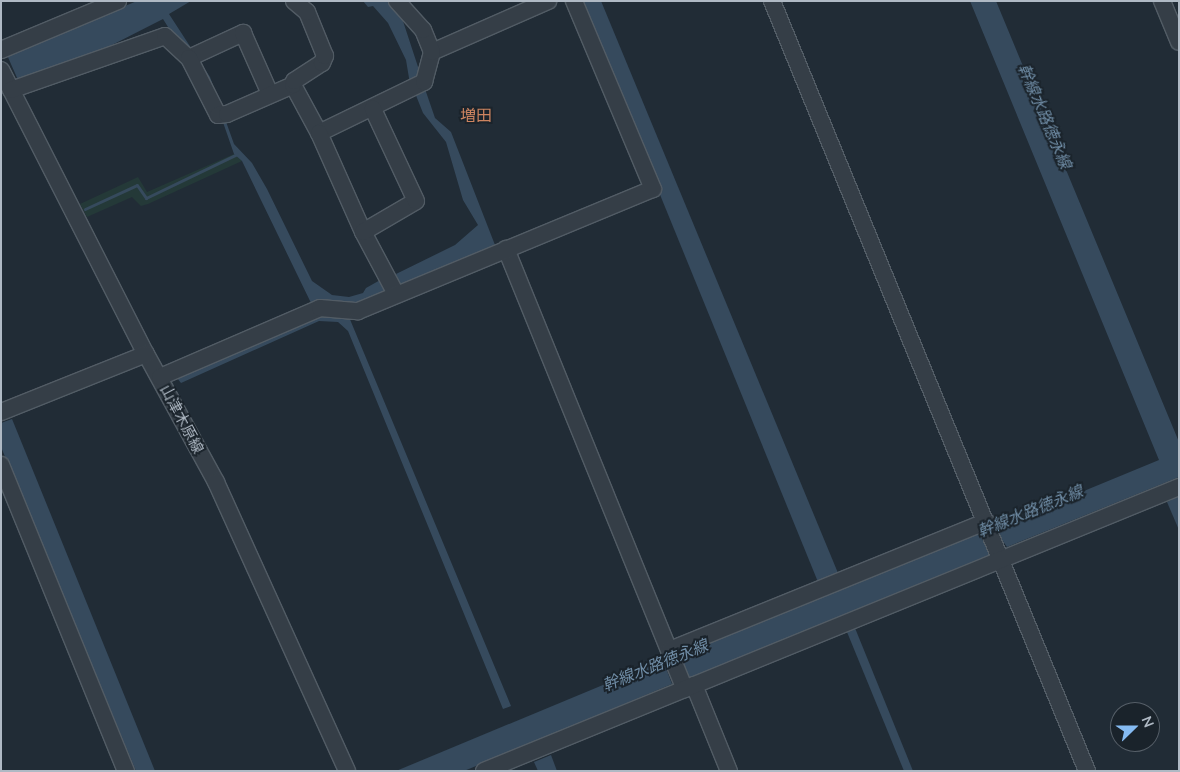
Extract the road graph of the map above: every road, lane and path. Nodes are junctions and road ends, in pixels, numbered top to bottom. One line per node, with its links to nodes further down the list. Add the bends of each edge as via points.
1 (118, 1): 9 (street)
2 (294, 1): 13 (street, via 307,12 325,56 322,63 294,81)
3 (397, 1): 10 (street, via 423,30)
4 (548, 1): 10 (street)
5 (574, 1): 19 (street, via 652,189)
6 (772, 1): 26 (street)
7 (1162, 1): 8 (street)
8 (1179, 42)
9 (1, 50)
10 (432, 52): 16 (street, via 418,86)
11 (194, 56): 14 (street, via 171,38 159,37); 15 (street, via 222,114); 15 (street, via 243,33)
12 (2, 72): 14 (street, 山津木原線)
13 (293, 85): 15 (street); 17 (street)
14 (11, 90): 21 (street, 山津木原線)
15 (270, 94)
16 (372, 109): 17 (street); 18 (street, via 416,201)
17 (319, 133): 18 (street)
18 (363, 232): 20 (street)
19 (506, 249): 20 (street); 27 (street)
20 (396, 294): 22 (street, via 358,311 320,308)
21 (146, 354): 22 (street, 山津木原線); 23 (street)
22 (160, 377): 29 (street, 山津木原線, via 216,482)
23 (1, 412)
24 (1, 465): 28 (street)
25 (1179, 487): 26 (street)
26 (993, 540): 27 (street); 27 (street); 32 (street)
27 (681, 673): 30 (street); 31 (street)
28 (126, 771)
29 (346, 771)
30 (484, 771)
31 (729, 771)
32 (1088, 771)

